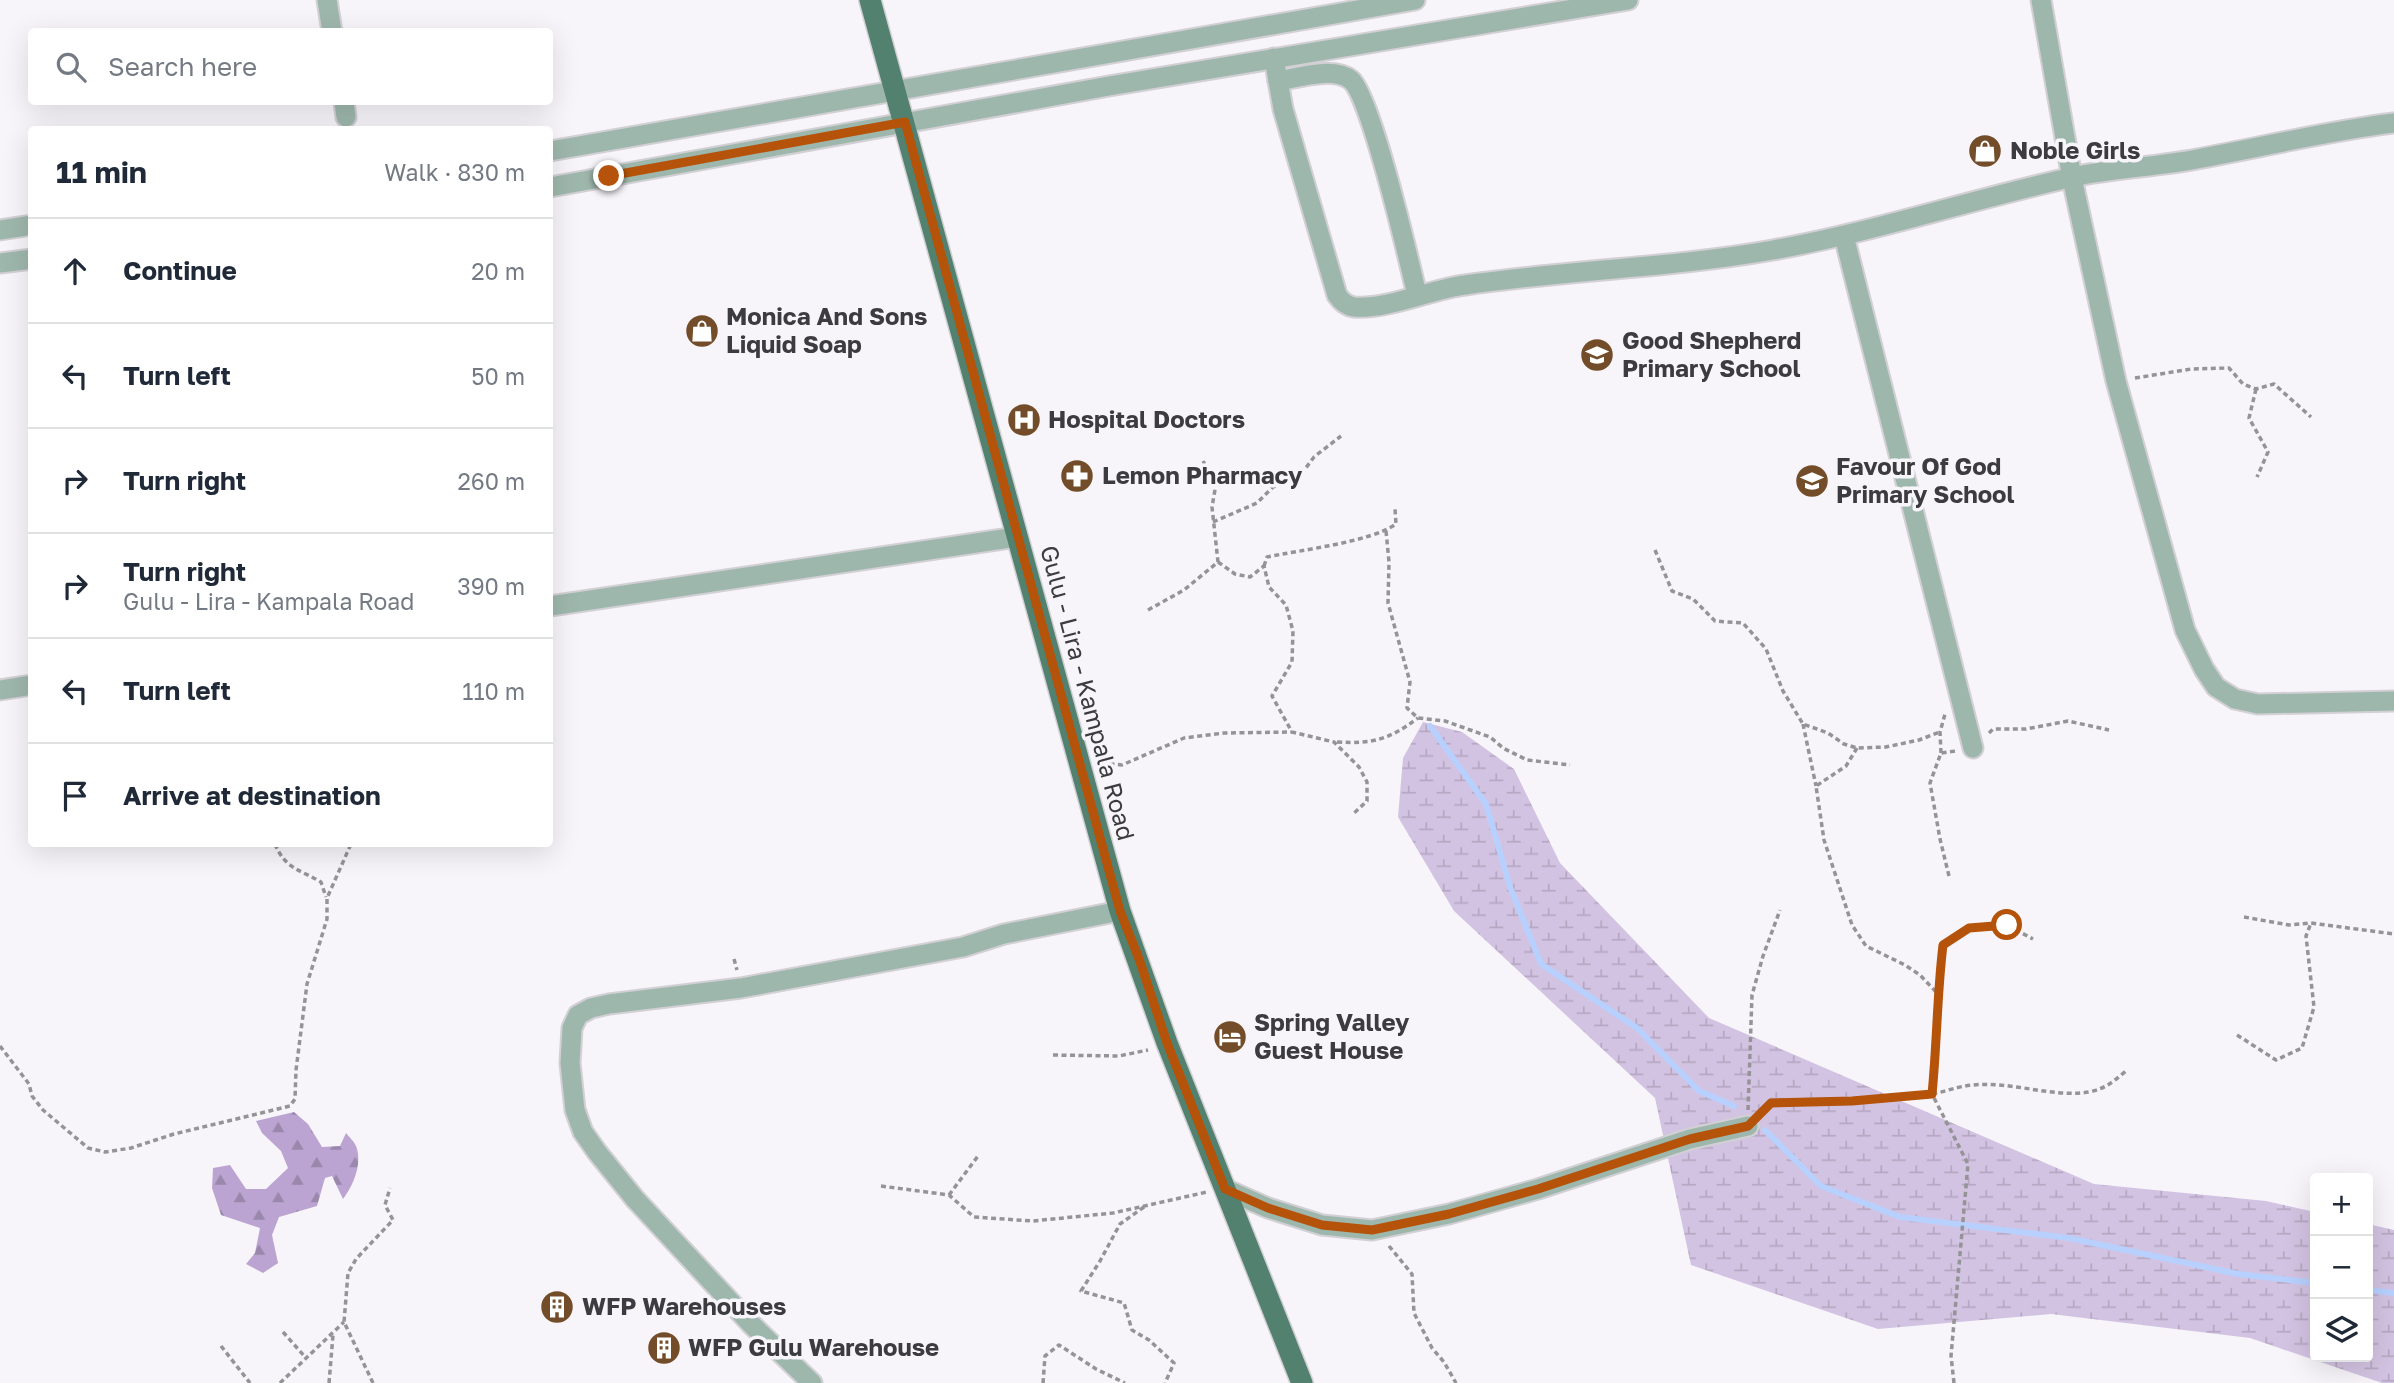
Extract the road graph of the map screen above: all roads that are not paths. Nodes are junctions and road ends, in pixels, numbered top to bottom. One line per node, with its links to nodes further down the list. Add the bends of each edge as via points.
1 (327, 0): 6 (street)
2 (870, 0): 9 (main road, Gulu - Lira - Kampala Road)
3 (1415, 0): 9 (street)
4 (1628, 0): 7 (street)
5 (2041, 0): 13 (street)
6 (331, 28)
7 (1274, 58): 8 (street); 10 (street)
8 (1278, 81): 20 (street, via 1330,74 1352,81 1359,91); 20 (street, via 1337,295 1352,307)
9 (896, 90): 10 (main road, Gulu - Lira - Kampala Road); 12 (street)
10 (905, 122): 14 (street); 21 (main road, Gulu - Lira - Kampala Road)
11 (2394, 123): 13 (street)
12 (553, 150)
13 (2072, 178): 17 (street); 25 (street, via 2116,381 2185,630 2204,669 2216,687 2235,699 2258,704)
14 (553, 186)
15 (28, 226): 16 (street)
16 (0, 230)
17 (1844, 236): 20 (street, via 1771,250 1469,284); 26 (street)
18 (28, 259): 19 (street)
19 (0, 263)
20 (1417, 295)
21 (1017, 537): 22 (street); 27 (main road, Gulu - Lira - Kampala Road)
22 (553, 606)
23 (28, 686): 24 (street)
24 (0, 690)
25 (2394, 701)
26 (1973, 748)
27 (1120, 911): 29 (main road, Gulu - Lira - Kampala Road); 30 (street, via 1004,933 963,947 741,988 609,1004 578,1015 572,1028 570,1063 575,1110 583,1132 644,1209)
28 (1748, 1126): 29 (street, via 1690,1139 1449,1214 1372,1230 1322,1225)
29 (1225, 1189): 31 (main road, Gulu - Lira - Kampala Road)
30 (812, 1383)
31 (1302, 1383)

